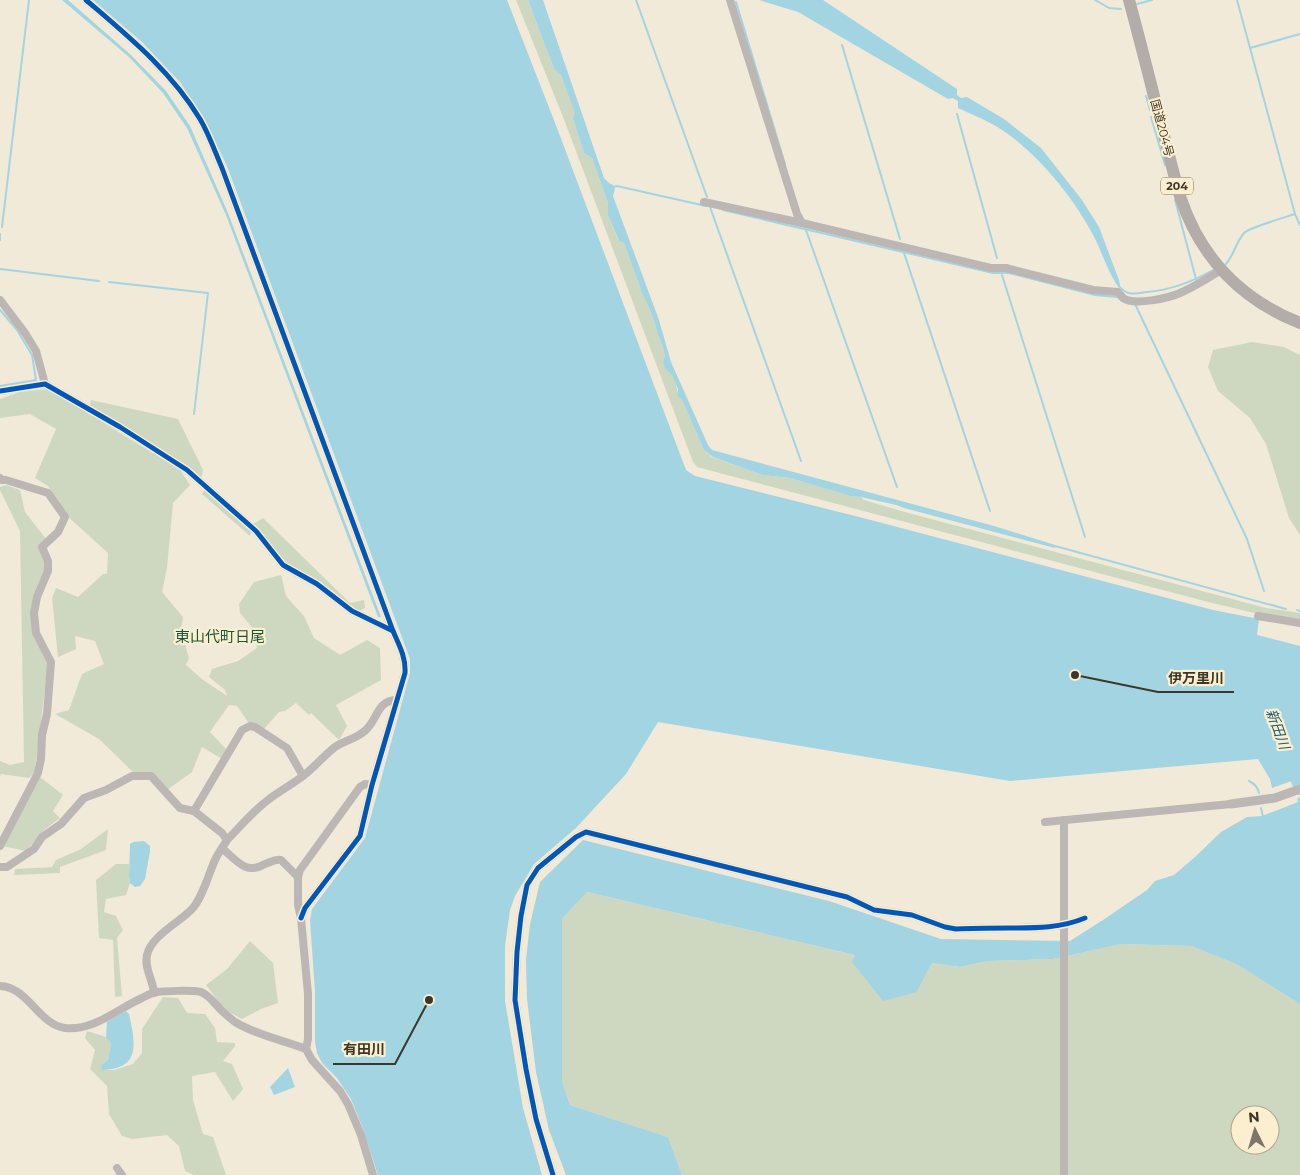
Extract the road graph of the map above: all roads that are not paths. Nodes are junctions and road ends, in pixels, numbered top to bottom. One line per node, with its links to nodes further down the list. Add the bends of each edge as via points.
1 (86, 0): 14 (street, via 140,46 175,83 201,120 222,168)
2 (730, 0): 5 (street)
3 (1129, 0): 6 (highway, 国道204号 / 204, via 1180,197 1195,231)
4 (704, 202): 5 (street)
5 (802, 223): 6 (street, via 991,268 1006,268 1093,290 1118,292 1129,300 1164,298 1180,293)
6 (1221, 270): 8 (highway, 国道204号 / 204, via 1260,303)
7 (0, 300): 9 (street, via 36,351)
8 (1300, 323)
9 (45, 384): 10 (street); 14 (street, via 120,426 187,470 256,531 283,565 317,584 352,611)
10 (0, 392)
11 (0, 478): 24 (street, via 48,494 65,517 58,532 42,547 48,571 34,613 36,633 51,662 41,760 38,773)
12 (1258, 616): 13 (street)
13 (1300, 623)
14 (393, 631): 15 (street, via 406,665)
15 (396, 700): 16 (street, via 385,703 367,729 334,748); 17 (street)
16 (303, 776): 20 (street, via 287,748 250,726 242,730); 23 (street, via 268,800)
17 (372, 785): 27 (street, via 360,787); 28 (street, via 360,836 305,908)
18 (1298, 790): 19 (street, via 1276,798)
19 (1231, 804): 21 (street)
20 (194, 811): 23 (street); 26 (street, via 180,808 150,776 132,776 84,798 61,824 42,836 34,849 7,867)
21 (1064, 820): 22 (street); 30 (street)
22 (1045, 822)
23 (227, 840): 25 (street)
24 (0, 846)
25 (223, 849): 27 (street, via 246,868 258,868 281,860); 32 (street, via 216,857 193,908 166,930 147,954)
26 (0, 867)
27 (298, 877): 28 (street)
28 (301, 918): 33 (street, via 308,994)
29 (1085, 918): 30 (street)
30 (1063, 929): 37 (street, via 945,927 912,915 874,910 847,897 586,832 538,868 527,885 517,952 515,1000 526,1069 536,1119); 38 (street)
31 (0, 986): 32 (street, via 17,990 50,1022 64,1028 98,1022)
32 (154, 992): 33 (street, via 201,992 236,1022)
33 (306, 1049): 36 (street, via 348,1104)
34 (117, 1168): 35 (street)
35 (122, 1175)
36 (373, 1175)
37 (553, 1175)
38 (1064, 1175)

